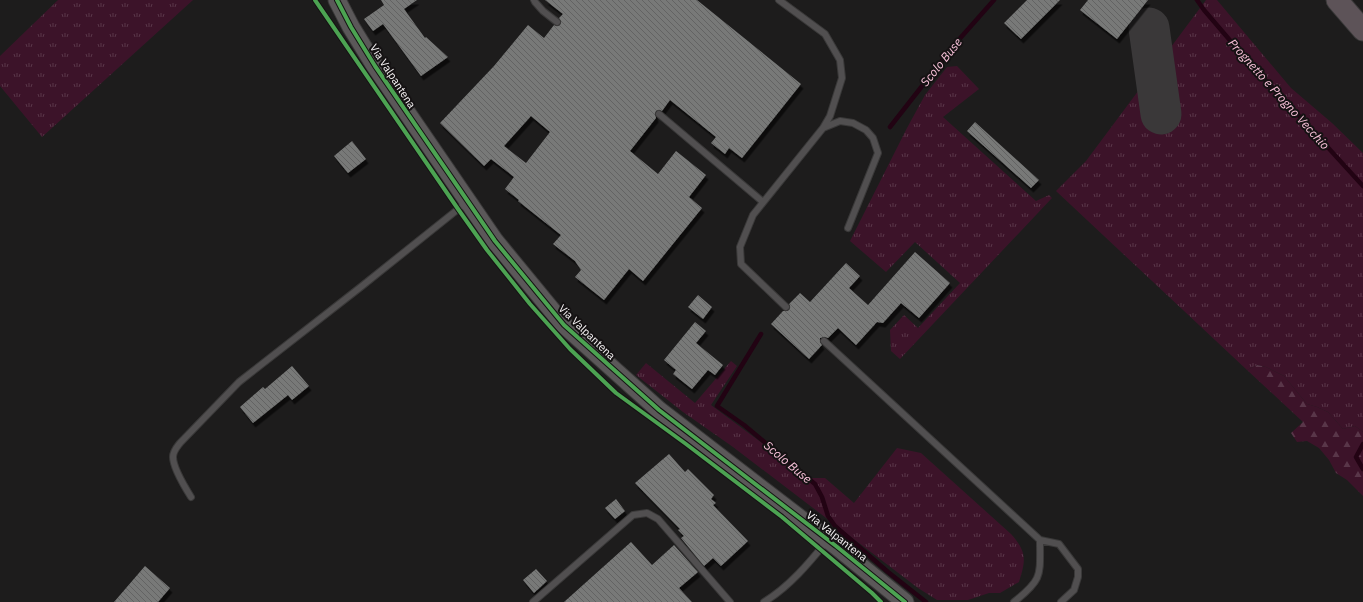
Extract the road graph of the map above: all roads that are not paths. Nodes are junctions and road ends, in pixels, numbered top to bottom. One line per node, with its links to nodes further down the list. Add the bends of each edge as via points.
1 (337, 0): 9 (street, Via Valpantena, via 375,66)
2 (534, 0): 5 (lane)
3 (779, 0): 8 (lane, via 825,34 840,60 842,78)
4 (1337, 0): 6 (highway)
5 (556, 22)
6 (1363, 30)
7 (659, 114): 10 (lane)
8 (824, 128): 10 (lane); 11 (lane, via 840,121 853,123 866,130 873,138 878,153)
9 (468, 202): 14 (lane, via 239,382 180,443 173,457 179,476); 15 (street, Via Valpantena, via 495,242 564,325 659,410)
10 (763, 202): 12 (lane, via 753,215 740,247 741,264)
11 (848, 228)
12 (786, 307)
13 (824, 341): 16 (lane)
14 (191, 497)
15 (828, 540): 19 (lane, via 791,581); 20 (street, Via Valpantena)
16 (1040, 540): 21 (lane, via 1038,579); 22 (lane, via 1058,544 1078,569 1074,590)
17 (533, 602): 18 (lane, via 633,515 647,513 658,519)
18 (730, 602)
19 (764, 602)
20 (905, 602)
21 (1014, 602)
22 (1061, 602)

